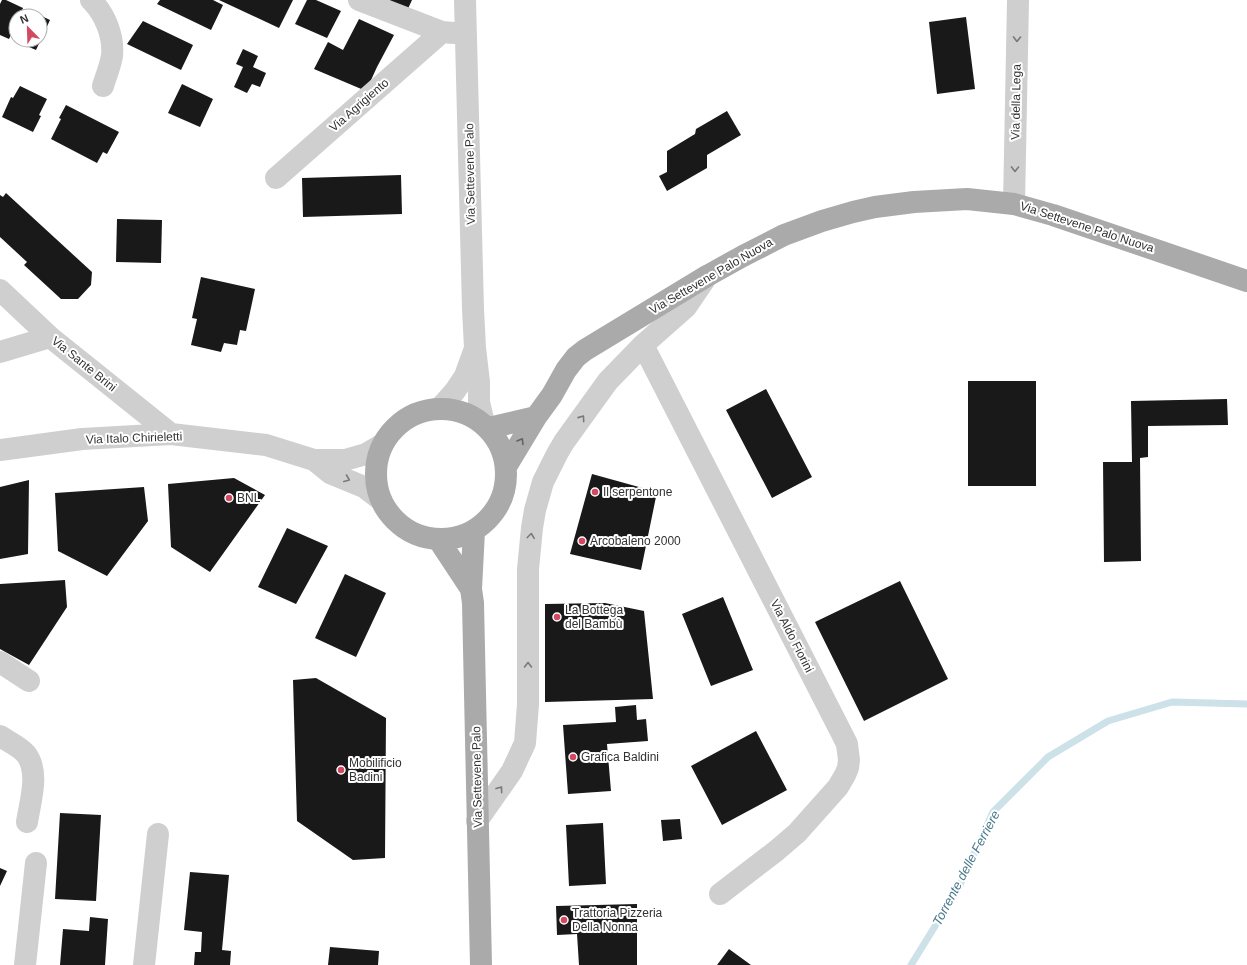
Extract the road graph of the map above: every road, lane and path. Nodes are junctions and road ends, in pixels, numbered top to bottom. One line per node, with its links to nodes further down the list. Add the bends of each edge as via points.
1 (91, 0): 7 (street, via 106,21 111,36 110,64)
2 (359, 0): 5 (street)
3 (465, 0): 6 (street, Via Settevene Palo)
4 (1018, 0): 9 (street, Via della Lega, one-way to 9)
5 (442, 32): 6 (street); 8 (street, Via Agrigiento)
6 (466, 33): 15 (street, Via Settevene Palo)
7 (102, 86)
8 (276, 178)
9 (1014, 204): 10 (main road, Via Settevene Palo Nuova, via 938,200 894,204 853,212 784,235); 11 (main road, Via Settevene Palo Nuova)
10 (707, 276): 14 (street, via 686,307); 18 (main road, Via Settevene Palo Nuova, via 576,357)
11 (1247, 281)
12 (0, 290): 13 (street, Via Sante Brini)
13 (50, 337): 16 (street); 20 (street, Via Sante Brini)
14 (643, 345): 32 (street, one-way to 14, via 512,771 525,743 530,554 535,510 544,482 564,442 608,381); 36 (street, Via Aldo Fiorini, via 849,752 848,768 842,781 806,824 776,851)
15 (475, 348): 17 (street, via 465,376); 19 (street, Via Settevene Palo, via 479,402)
16 (0, 352)
17 (440, 408): 19 (main road, via 464,412); 21 (main road, via 424,410 410,416 393,430)
18 (536, 417): 19 (main road); 24 (main road, Via Settevene Palo Nuova, one-way to 18)
19 (486, 426): 24 (main road, via 502,447)
20 (171, 434): 22 (street, Via Italo Chirieletti, via 82,439); 23 (street, Via Italo Chirieletti, via 266,446)
21 (383, 444): 23 (street, via 366,454 345,460); 25 (main road, via 377,463 376,483)
22 (0, 450)
23 (314, 460): 25 (street, one-way to 25, via 330,473 364,487)
24 (507, 465): 26 (main road, via 504,495 487,520)
25 (381, 500): 27 (main road, via 388,513 403,527 420,536)
26 (474, 531): 27 (main road, via 463,536); 28 (main road, Via Settevene Palo)
27 (438, 539): 28 (main road)
28 (471, 589): 32 (main road, Via Settevene Palo)
29 (0, 662): 30 (street)
30 (29, 681)
31 (0, 736): 33 (street, via 21,750 32,768 33,781)
32 (477, 821): 39 (main road, Via Settevene Palo)
33 (27, 822)
34 (158, 834): 38 (street)
35 (36, 862): 37 (street)
36 (720, 894)
37 (25, 965)
38 (144, 965)
39 (481, 965)

